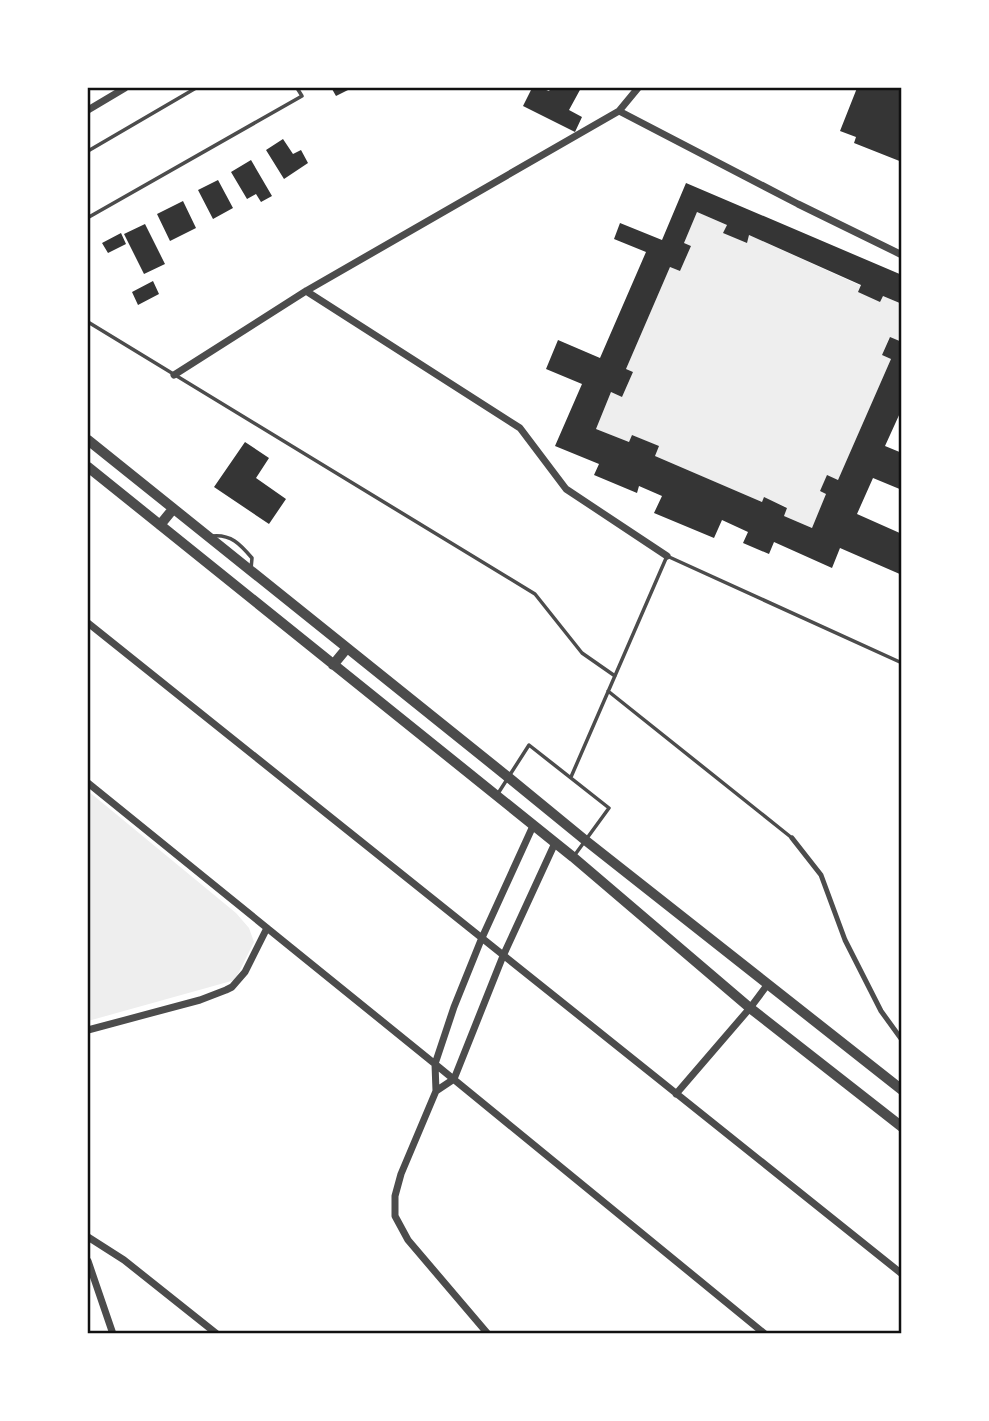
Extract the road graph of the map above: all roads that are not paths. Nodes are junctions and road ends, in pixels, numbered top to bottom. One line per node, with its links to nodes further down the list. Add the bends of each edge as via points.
1 (125, 88): 5 (street)
2 (196, 88): 7 (lane)
3 (297, 88): 8 (lane, via 302,96)
4 (638, 88): 6 (street)
5 (88, 110)
6 (619, 111): 9 (street); 10 (street)
7 (88, 151)
8 (88, 214)
9 (901, 256)
10 (306, 291): 12 (street); 17 (street, via 520,428 566,489)
11 (88, 323): 12 (lane)
12 (174, 375): 22 (lane, via 536,594 582,653)
13 (88, 440): 15 (street)
14 (88, 467): 16 (street)
15 (173, 509): 16 (street); 19 (street)
16 (160, 525): 21 (street)
17 (667, 556): 20 (lane); 22 (lane)
18 (88, 623): 34 (street)
19 (347, 648): 21 (street); 24 (street)
20 (901, 663)
21 (333, 665): 27 (street)
22 (615, 676): 23 (lane)
23 (608, 691): 25 (lane); 29 (lane)
24 (508, 777): 25 (lane, via 529,745); 27 (lane); 30 (street)
25 (571, 778): 30 (lane, via 609,808)
26 (88, 783): 33 (street)
27 (496, 796): 28 (street)
28 (533, 826): 31 (street); 34 (street)
29 (792, 838): 39 (street, via 821,875 845,940)
30 (585, 840): 32 (lane); 36 (street)
31 (555, 843): 32 (street); 35 (street)
32 (573, 857): 37 (street)
33 (267, 928): 38 (street, via 245,972 232,987); 40 (street)
34 (481, 940): 35 (street); 40 (street)
35 (503, 956): 41 (street); 44 (street)
36 (768, 984): 37 (street); 42 (street)
37 (750, 1008): 44 (street); 45 (street)
38 (88, 1030)
39 (901, 1040)
40 (435, 1064): 41 (street); 43 (street)
41 (454, 1079): 43 (street); 52 (street)
42 (901, 1090)
43 (436, 1091): 51 (street, via 401,1174 394,1216 408,1240)
44 (676, 1094): 48 (street)
45 (901, 1127)
46 (88, 1237): 50 (street)
47 (88, 1261): 49 (street)
48 (901, 1275)
49 (113, 1334)
50 (217, 1334)
51 (488, 1334)
52 (765, 1334)

